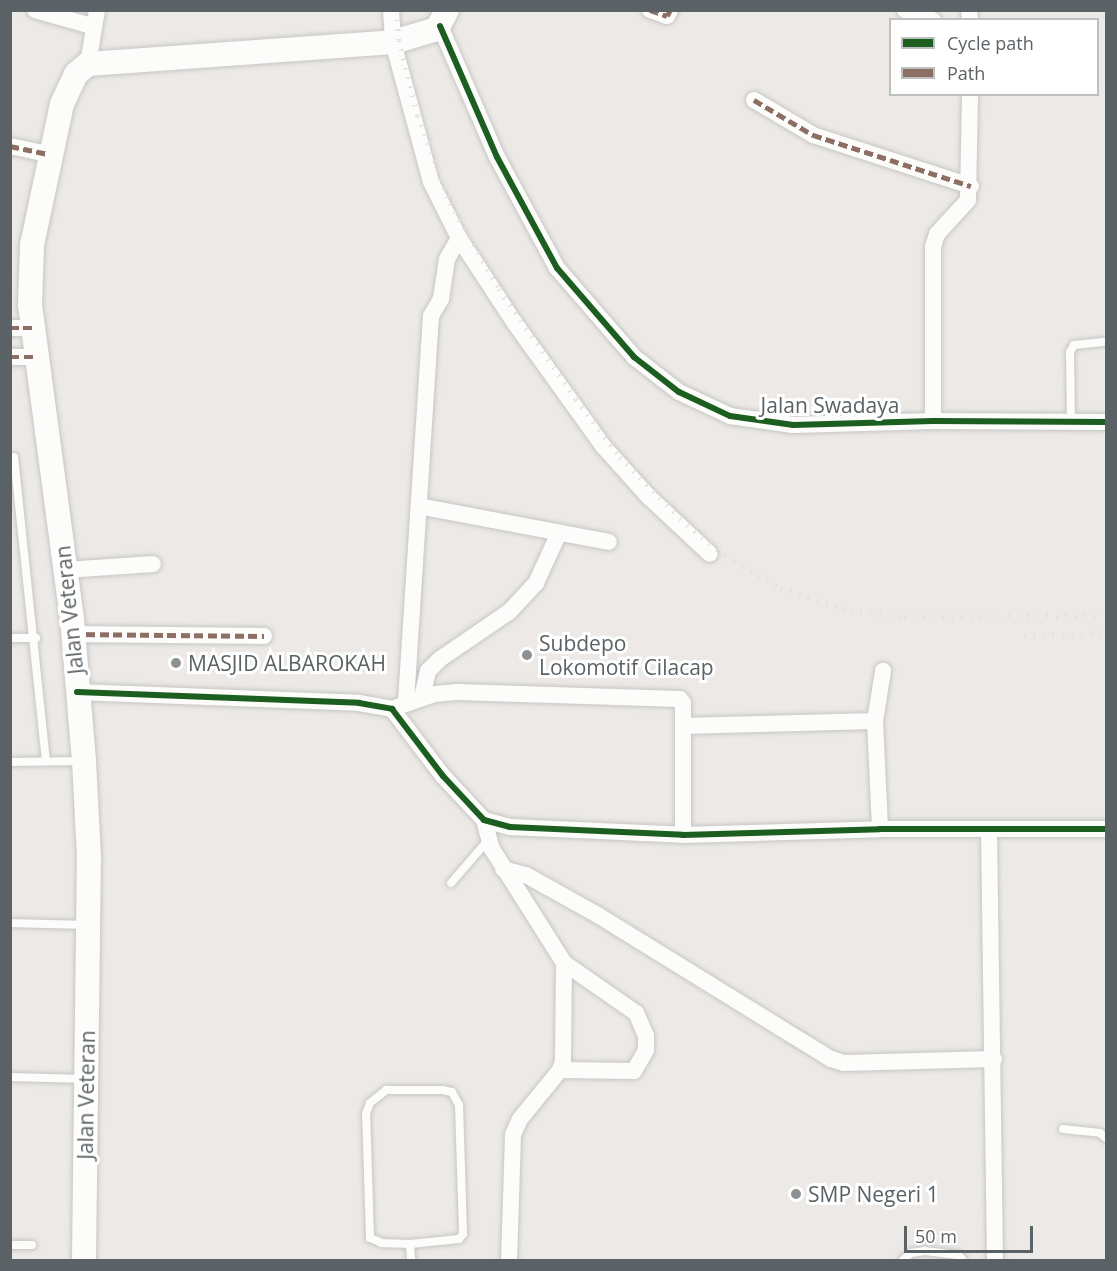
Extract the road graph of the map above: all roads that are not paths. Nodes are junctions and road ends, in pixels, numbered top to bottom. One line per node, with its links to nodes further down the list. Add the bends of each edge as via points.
1 (34, 10): 6 (street)
2 (391, 10): 9 (street)
3 (650, 10): 4 (street, via 666,16)
4 (670, 10)
5 (905, 10): 8 (street)
6 (95, 18): 10 (street)
7 (443, 18): 9 (main road); 21 (street, Jalan Swadaya, via 493,148 557,268 634,357 679,392 739,418 793,425)
8 (927, 18)
9 (393, 42): 10 (main road); 16 (street, via 431,182)
10 (88, 64): 14 (main road, Jalan Veteran, via 69,86)
11 (970, 96): 15 (street)
12 (754, 100): 15 (street, via 813,135)
13 (10, 146): 14 (street)
14 (48, 154): 17 (main road, Jalan Veteran)
15 (971, 186): 21 (street, via 968,200 937,234 933,247)
16 (459, 238): 25 (street, via 447,259 441,299 431,316); 28 (street, via 603,446 649,497)
17 (21, 328): 20 (main road, Jalan Veteran)
18 (1106, 342): 22 (lane, via 1074,345 1070,352)
19 (10, 357): 20 (street)
20 (35, 357): 30 (main road, Jalan Veteran)
21 (933, 421): 22 (street, Jalan Swadaya)
22 (1071, 422): 23 (street, Jalan Swadaya)
23 (1107, 422)
24 (14, 457): 34 (lane)
25 (419, 506): 26 (street); 37 (street)
26 (559, 533): 27 (street); 37 (street, via 536,583 509,612 440,659)
27 (609, 542)
28 (710, 554)
29 (153, 564): 30 (street)
30 (66, 570): 31 (main road, Jalan Veteran)
31 (73, 634): 32 (street); 36 (main road, Jalan Veteran)
32 (264, 636)
33 (10, 638): 34 (lane)
34 (36, 638): 40 (lane)
35 (883, 671): 38 (street)
36 (77, 692): 37 (street); 41 (main road, Jalan Veteran)
37 (407, 703): 39 (street, via 457,692 666,697 683,703); 43 (street, via 443,776)
38 (875, 721): 39 (street); 44 (street)
39 (683, 726): 47 (street)
40 (46, 761): 41 (lane); 42 (lane)
41 (84, 761): 52 (main road, Jalan Veteran, via 89,857)
42 (10, 762)
43 (484, 820): 47 (street, via 536,830); 48 (street)
44 (880, 829): 46 (street); 47 (street)
45 (1107, 829): 46 (street)
46 (989, 830): 54 (street)
47 (683, 835)
48 (489, 839): 49 (street); 50 (lane)
49 (503, 869): 53 (street); 54 (street, via 526,875 596,914 831,1059)
50 (451, 883)
51 (10, 923): 52 (lane)
52 (85, 925): 57 (main road, Jalan Veteran)
53 (564, 963): 55 (street); 55 (street, via 636,1013 646,1035 646,1050 634,1071)
54 (994, 1059): 68 (street)
55 (560, 1070): 65 (street, via 515,1126)
56 (10, 1077): 57 (lane)
57 (86, 1079): 63 (main road, Jalan Veteran)
58 (1063, 1129): 59 (lane, via 1100,1133)
59 (1107, 1138)
60 (410, 1244): 60 (lane, via 375,1242 369,1234 366,1114 370,1103 386,1090 452,1092 459,1105 463,1234 457,1240); 64 (lane)
61 (10, 1245): 62 (lane)
62 (32, 1245)
63 (84, 1260)
64 (411, 1260)
65 (509, 1260)
66 (903, 1260): 67 (lane, via 911,1252 925,1251 958,1255)
67 (963, 1260)
68 (994, 1260)

